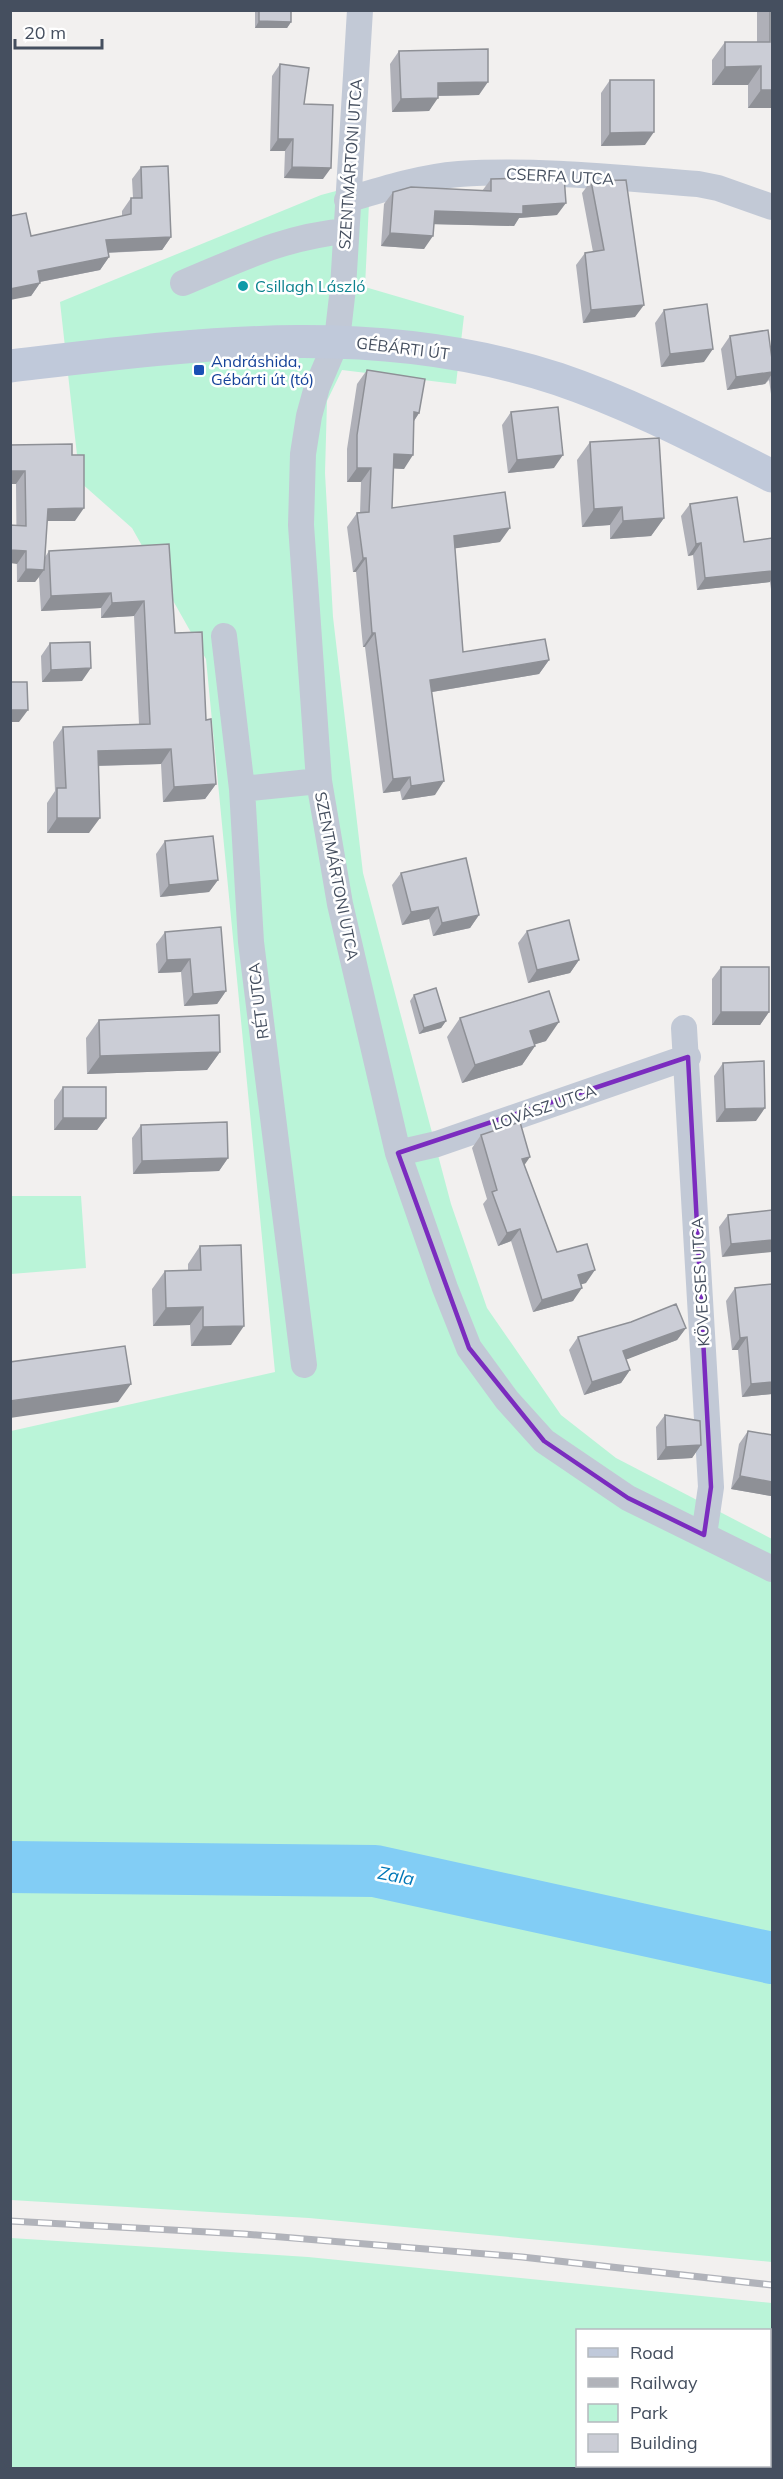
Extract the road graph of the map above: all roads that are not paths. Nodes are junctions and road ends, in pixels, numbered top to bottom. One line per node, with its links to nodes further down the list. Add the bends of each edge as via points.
1 (360, 10): 2 (street, SZENTMÁRTONI UTCA)
2 (347, 200): 3 (street, CSERFA UTCA, via 414,181 496,173 698,184); 4 (street, SZENTMÁRTONI UTCA)
3 (772, 207)
4 (346, 231): 5 (street, via 282,242); 6 (street, SZENTMÁRTONI UTCA)
5 (183, 283)
6 (337, 340): 7 (main road, GÉBÁRTI ÚT, via 188,345); 8 (main road, GÉBÁRTI ÚT, via 461,355 558,379 629,406); 10 (street, SZENTMÁRTONI UTCA, via 309,416 301,490)
7 (10, 366)
8 (772, 476)
9 (224, 636): 11 (street, RÉT UTCA)
10 (318, 781): 11 (street); 14 (street, SZENTMÁRTONI UTCA, via 340,904)
11 (242, 789): 15 (street, RÉT UTCA, via 251,942)
12 (684, 1028): 13 (street, KÖVECSES UTCA)
13 (688, 1057): 14 (street, LOVÁSZ UTCA, via 437,1144); 16 (street, KÖVECSES UTCA, via 711,1487)
14 (398, 1153): 16 (street, SZENTMÁRTONI UTCA, via 469,1348 507,1400 544,1441 575,1464 628,1498)
15 (304, 1365)
16 (704, 1534): 17 (street, SZENTMÁRTONI UTCA)
17 (772, 1569)

